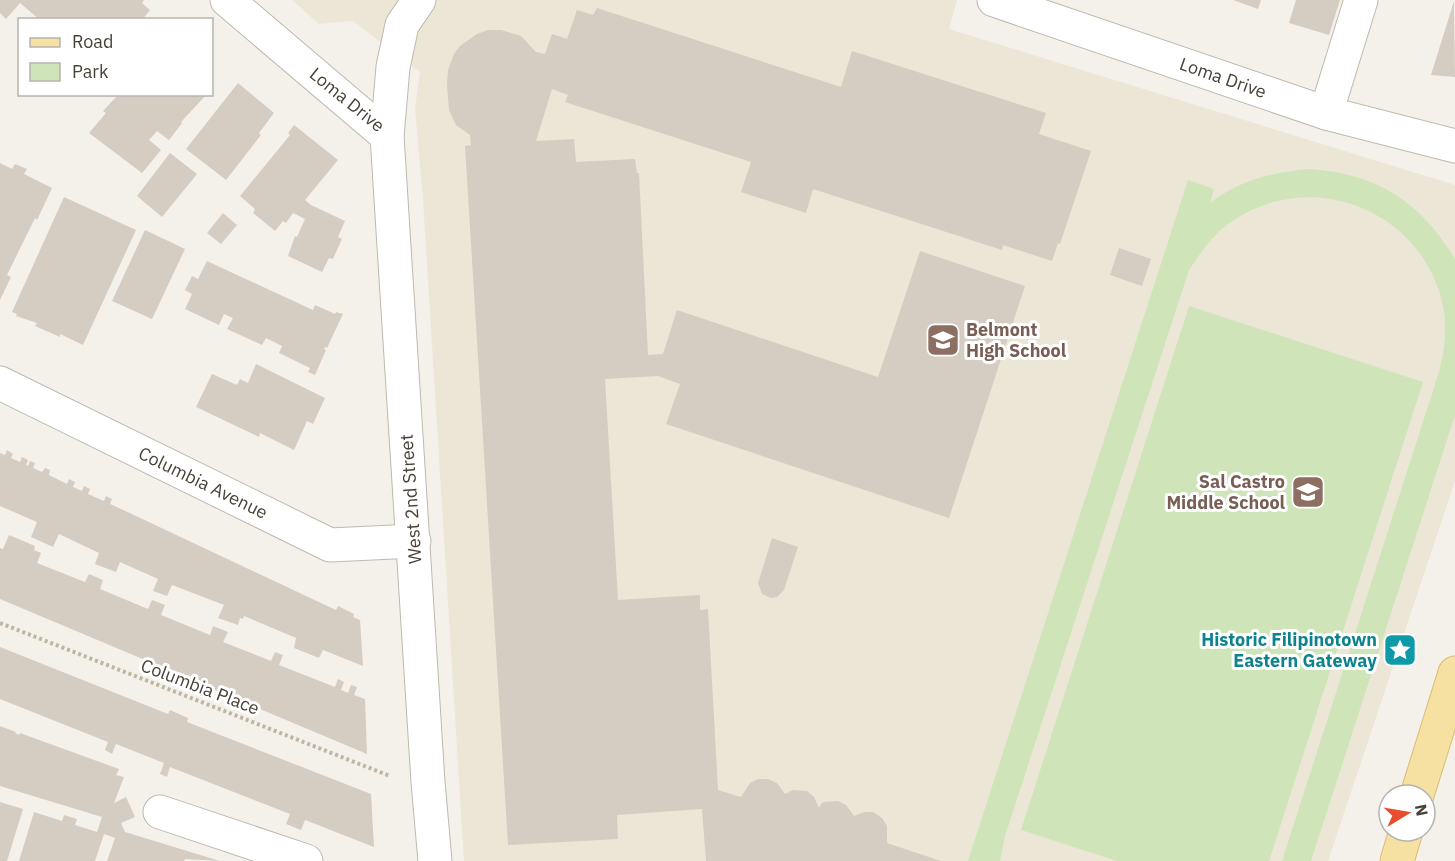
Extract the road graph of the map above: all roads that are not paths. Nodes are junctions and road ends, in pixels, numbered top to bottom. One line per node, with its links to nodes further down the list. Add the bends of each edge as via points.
1 (227, 0): 6 (street, Loma Drive)
2 (419, 0): 6 (street, Loma Drive, via 402,25 393,67)
3 (994, 0): 5 (street, Loma Drive)
4 (1361, 0): 5 (street)
5 (1326, 113): 7 (street, Loma Drive)
6 (387, 136): 9 (street, West 2nd Street)
7 (1455, 146)
8 (0, 382): 9 (street, Columbia Avenue, via 330,545)
9 (414, 541): 15 (street, West 2nd Street)
10 (1455, 673): 11 (main road)
11 (1421, 783)
12 (160, 812): 14 (street)
13 (1402, 843): 16 (main road)
14 (306, 861)
15 (435, 861)
16 (1397, 861)

